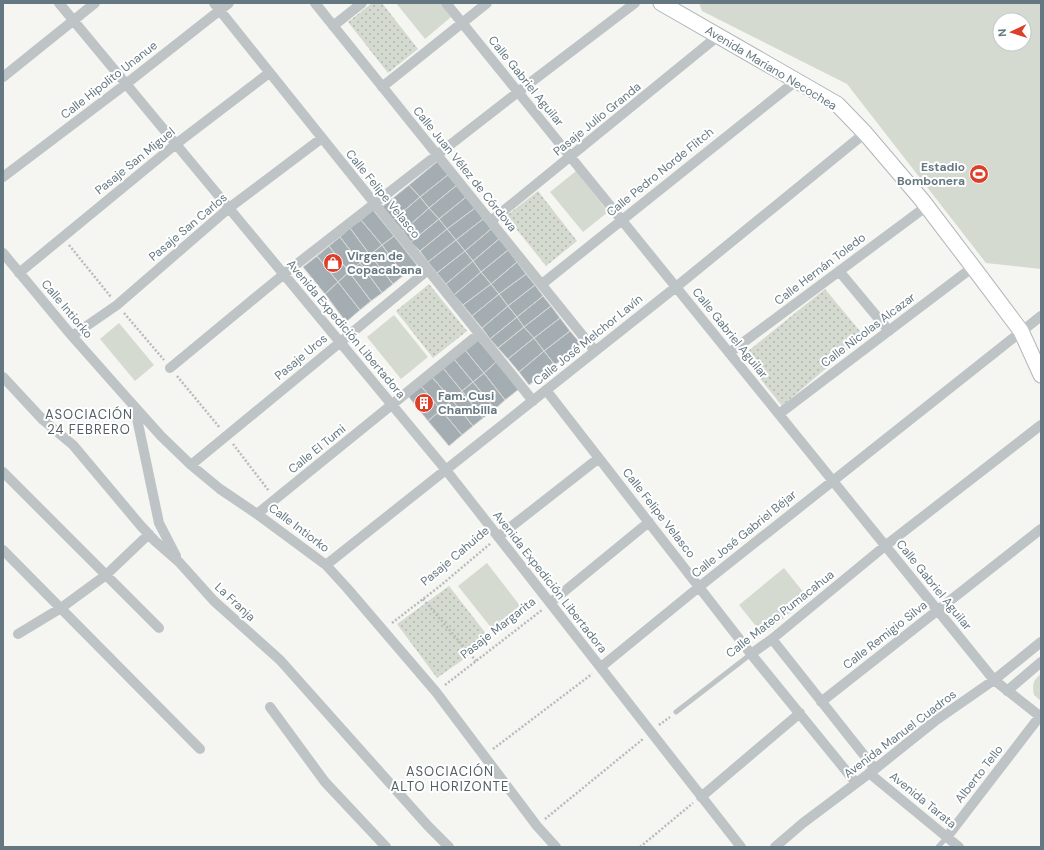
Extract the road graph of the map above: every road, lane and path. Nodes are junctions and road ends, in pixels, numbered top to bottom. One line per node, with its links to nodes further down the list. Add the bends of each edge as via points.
1 (59, 3): 11 (street, Avenida Expedición Libertadora)
2 (95, 3): 11 (street)
3 (229, 3): 10 (street, Calle Hipolito Unanue)
4 (315, 3): 13 (street, Calle Juan Vélez de Córdova)
5 (362, 3): 13 (street)
6 (446, 3): 12 (street, Calle Gabriel Aguilar)
7 (487, 3): 12 (street)
8 (635, 3): 20 (street)
9 (661, 3): 14 (street, Avenida Mariano Necochea)
10 (216, 7): 15 (street, Calle Felipe Velasco); 18 (street, Calle Hipolito Unanue)
11 (74, 20): 16 (street); 18 (street, Avenida Expedición Libertadora)
12 (462, 23): 19 (street); 20 (street, Calle Gabriel Aguilar)
13 (334, 26): 19 (street, Calle Juan Vélez de Córdova)
14 (718, 36): 17 (street, Avenida Mariano Necochea); 25 (street, Pasaje Julio Granda)
15 (269, 73): 22 (street, Calle Felipe Velasco); 23 (street, Pasaje San Miguel)
16 (3, 77)
17 (796, 81): 21 (street, Avenida Mariano Necochea, via 836,104); 30 (street, Calle Pedro Norde Flitch)
18 (126, 84): 23 (street, Avenida Expedición Libertadora); 26 (street, Calle Hipolito Unanue)
19 (382, 87): 24 (street, Calle Juan Vélez de Córdova)
20 (518, 92): 24 (street); 25 (street, Calle Gabriel Aguilar)
21 (865, 133): 28 (street, Avenida Mariano Necochea); 39 (street, Calle José Melchor Lavín)
22 (322, 138): 27 (street, Calle Felipe Velasco); 29 (street, Pasaje San Carlos)
23 (176, 144): 29 (street, Avenida Expedición Libertadora); 36 (street, Pasaje San Miguel)
24 (437, 154): 27 (street); 31 (street, Calle Juan Vélez de Córdova)
25 (571, 157): 30 (street, Calle Gabriel Aguilar); 31 (street, Pasaje Julio Granda)
26 (3, 177)
27 (374, 203): 34 (street, Calle Felipe Velasco); 37 (street)
28 (927, 206): 33 (street, Avenida Mariano Necochea); 35 (street, Calle Hernán Toledo)
29 (229, 208): 37 (street, Avenida Expedición Libertadora); 44 (street, Pasaje San Carlos, via 117,304)
30 (622, 220): 38 (street, Calle Pedro Norde Flitch); 39 (street, Calle Gabriel Aguilar)
31 (491, 221): 38 (street, Calle Juan Vélez de Córdova)
32 (3, 253): 36 (street, Calle Intiorko)
33 (973, 267): 41 (street, Calle Nicolas Alcazar); 42 (street, Avenida Mariano Necochea)
34 (428, 270): 43 (street, Calle Felipe Velasco); 45 (street, Pasaje Uros)
35 (839, 271): 41 (street); 47 (street, Calle Hernán Toledo)
36 (19, 272): 44 (street, Calle Intiorko)
37 (284, 274): 45 (street, Avenida Expedición Libertadora); 48 (street)
38 (542, 284): 46 (street, Calle Juan Vélez de Córdova)
39 (676, 287): 46 (street, Calle José Melchor Lavín); 47 (street, Calle Gabriel Aguilar)
40 (1041, 316): 42 (street, Calle José Gabriel Béjar)
41 (888, 331): 55 (street, Calle Nicolas Alcazar)
42 (1021, 331): 49 (street, Avenida Mariano Necochea); 61 (street, Calle José Gabriel Béjar)
43 (479, 334): 52 (street, Calle Felipe Velasco); 53 (street, Calle El Tumi)
44 (72, 336): 54 (street, Calle Intiorko)
45 (340, 342): 53 (street, Avenida Expedición Libertadora); 58 (street, Pasaje Uros)
46 (596, 351): 51 (street, Calle José Melchor Lavín)
47 (729, 353): 55 (street, Calle Gabriel Aguilar)
48 (170, 368)
49 (1041, 375)
50 (3, 377): 65 (street, La Franja, via 43,420 74,445)
51 (546, 390): 52 (street, Calle José Melchor Lavín); 57 (street, Calle Felipe Velasco)
52 (533, 400): 59 (street, Calle José Melchor Lavín)
53 (392, 405): 59 (street, Avenida Expedición Libertadora); 62 (street, Calle El Tumi)
54 (135, 407): 58 (street, Calle Intiorko); 69 (street, via 160,523)
55 (779, 414): 61 (street, Calle Gabriel Aguilar)
56 (1041, 425): 67 (street, Calle Mateo Pumacahua)
57 (599, 458): 63 (street, Calle Felipe Velasco); 66 (street, Pasaje Cahuide)
58 (191, 465): 62 (street, Calle Intiorko)
59 (446, 470): 66 (street, Avenida Expedición Libertadora); 70 (street, Calle José Melchor Lavín)
60 (3, 472): 71 (street)
61 (832, 480): 67 (street, Calle Gabriel Aguilar); 72 (street, Calle José Gabriel Béjar)
62 (257, 514): 70 (street, Calle Intiorko)
63 (649, 522): 72 (street, Calle Felipe Velasco); 74 (street, Pasaje Margarita)
64 (1041, 529): 76 (street, Calle Remigio Silva)
65 (149, 534): 69 (street, La Franja); 71 (street)
66 (498, 536): 73 (path, Pasaje Cahuide); 74 (street, Avenida Expedición Libertadora)
67 (886, 546): 76 (street, Calle Gabriel Aguilar); 80 (street, Calle Mateo Pumacahua)
68 (3, 550): 75 (street)
69 (179, 562): 103 (street, La Franja, via 214,601 280,660)
70 (326, 565): 78 (street, Calle Intiorko)
71 (106, 575): 75 (street); 77 (street)
72 (699, 587): 82 (street, Calle Felipe Velasco); 85 (street, Calle José Gabriel Béjar)
73 (423, 599): 78 (path, Pasaje Cahuide); 83 (path)
74 (550, 603): 83 (path, Pasaje Margarita); 85 (street, Avenida Expedición Libertadora)
75 (61, 608): 79 (street); 95 (street)
76 (937, 610): 86 (street, Calle Gabriel Aguilar); 89 (street, Calle Remigio Silva)
77 (160, 628)
78 (384, 629): 88 (street, Calle Intiorko)
79 (18, 634)
80 (772, 639): 82 (street, Calle Mateo Pumacahua); 89 (street)
81 (1041, 642): 86 (street, Avenida Manuel Cuadros)
82 (751, 654): 91 (lane, Calle Mateo Pumacahua); 92 (street, Calle Felipe Velasco)
83 (476, 661): 88 (path, Pasaje Margarita)
84 (1041, 662): 87 (street)
85 (601, 667): 94 (street, Avenida Expedición Libertadora); 96 (path)
86 (994, 680): 87 (street, Calle Gabriel Aguilar); 97 (street, Avenida Manuel Cuadros, via 935,721)
87 (1007, 691): 93 (street, Calle Gabriel Aguilar)
88 (436, 692): 96 (street, Calle Intiorko)
89 (821, 702): 97 (street)
90 (270, 707): 102 (street, via 326,782)
91 (676, 712): 94 (path)
92 (800, 713): 98 (street, Calle Felipe Velasco); 99 (street)
93 (1040, 717): 101 (street, Alberto Tello)
94 (651, 732): 99 (street, Avenida Expedición Libertadora); 100 (path)
95 (200, 749)
96 (483, 756): 100 (street, Calle Intiorko)
97 (872, 771): 98 (street, Avenida Manuel Cuadros); 101 (street, Avenida Tarata)
98 (856, 783): 107 (street, Avenida Manuel Cuadros)
99 (701, 797): 105 (path); 106 (street, Avenida Expedición Libertadora)
100 (537, 826): 104 (street, Calle Intiorko)
101 (947, 837): 108 (lane, Alberto Tello); 109 (street, Avenida Tarata)
102 (386, 847)
103 (449, 847)
104 (556, 847)
105 (640, 847)
106 (741, 847)
107 (775, 847)
108 (938, 847)
109 (959, 847)

